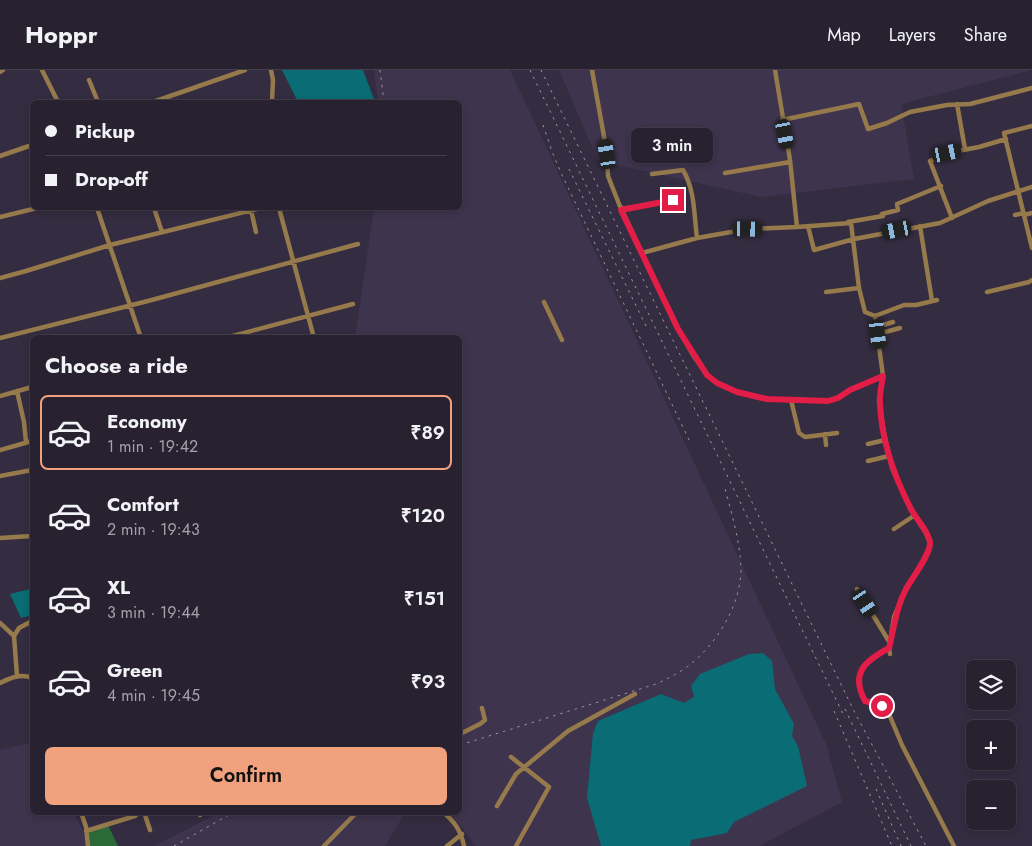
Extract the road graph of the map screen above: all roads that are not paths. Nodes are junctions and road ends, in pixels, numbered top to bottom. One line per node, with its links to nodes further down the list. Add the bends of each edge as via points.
1 (43, 70): 8 (street)
2 (245, 70): 10 (street)
3 (271, 70): 11 (street)
4 (592, 70): 31 (street, via 606,144 608,176)
5 (775, 70): 13 (street)
6 (89, 80): 9 (street)
7 (1032, 88): 12 (street, via 970,104)
8 (57, 100)
9 (97, 100)
10 (159, 100)
11 (272, 100)
12 (957, 104): 13 (street, via 910,112 868,129 859,104); 17 (street)
13 (782, 120): 19 (street)
14 (1032, 126): 15 (street, via 1004,133)
15 (1006, 139): 17 (street); 24 (street)
16 (30, 146): 18 (street)
17 (965, 149): 22 (street, via 930,161)
18 (0, 156)
19 (790, 162): 20 (street); 40 (street)
20 (725, 173)
21 (652, 174): 43 (street, via 683,170 691,189)
22 (940, 186): 36 (street); 37 (street, via 897,204 898,210 883,216)
23 (1032, 187): 24 (street)
24 (1018, 191): 33 (street); 36 (street)
25 (673, 200): 31 (street)
26 (30, 210): 35 (street)
27 (98, 210): 45 (street)
28 (155, 210): 41 (street)
29 (251, 210): 41 (street); 42 (street)
30 (280, 210): 49 (street)
31 (621, 210): 48 (street)
32 (1032, 213): 33 (street)
33 (1024, 214): 34 (street); 47 (street)
34 (1015, 216)
35 (0, 217)
36 (952, 218): 39 (street)
37 (847, 223): 38 (street); 44 (street, via 851,223)
38 (808, 226): 40 (street); 44 (street, via 814,250)
39 (920, 226): 44 (street); 59 (street, via 935,300 904,305)
40 (796, 227): 43 (street, via 748,229)
41 (162, 232): 45 (street)
42 (256, 232)
43 (697, 238): 48 (street)
44 (854, 239): 52 (street)
45 (110, 244): 50 (street); 57 (street)
46 (358, 244): 49 (street)
47 (1032, 248)
48 (642, 253): 73 (street, via 678,329 707,375 737,392 767,399)
49 (294, 262): 57 (street); 58 (street)
50 (0, 278)
51 (1032, 280): 54 (street)
52 (859, 288): 53 (street); 59 (street, via 865,312)
53 (826, 292)
54 (987, 292)
55 (544, 302): 68 (street)
56 (353, 304): 58 (street)
57 (129, 305): 64 (street); 67 (street)
58 (308, 316): 65 (street); 66 (street)
59 (875, 316): 61 (street)
60 (893, 322): 61 (street)
61 (877, 327): 63 (street)
62 (900, 328): 63 (street)
63 (878, 334): 69 (street)
64 (140, 335)
65 (236, 335)
66 (313, 335)
67 (0, 338)
68 (562, 340)
69 (883, 376): 73 (street, via 828,401); 76 (street, via 879,401)
70 (30, 388): 71 (street)
71 (17, 391): 72 (street); 78 (street)
72 (0, 396)
73 (791, 400): 75 (street, via 798,433 805,437)
74 (837, 432): 75 (street)
75 (825, 434): 80 (street)
76 (885, 440): 79 (street); 82 (street)
77 (30, 441): 78 (street)
78 (26, 442): 81 (street)
79 (868, 444)
80 (826, 445)
81 (0, 450)
82 (889, 456): 83 (street); 86 (street)
83 (868, 461)
84 (30, 470): 85 (street)
85 (0, 476)
86 (914, 515): 87 (street); 94 (street, via 930,543 927,555 905,591 894,617)
87 (894, 529)
88 (30, 536): 89 (street)
89 (0, 538)
90 (857, 590): 94 (street)
91 (30, 622): 93 (street, via 19,628)
92 (0, 623): 93 (street)
93 (14, 636): 97 (street)
94 (890, 642): 95 (street)
95 (889, 648): 96 (street); 119 (street, via 868,661 859,677 859,690 865,701 882,706 889,714)
96 (890, 654)
97 (17, 676): 98 (street); 99 (street)
98 (30, 677)
99 (0, 684)
100 (635, 694): 104 (street, via 568,731)
101 (482, 708): 102 (street, via 485,720)
102 (462, 733)
103 (511, 757): 104 (street)
104 (523, 768): 105 (street); 118 (street, via 549,787)
105 (497, 806)
106 (82, 815): 112 (street)
107 (137, 815): 112 (street)
108 (143, 815): 111 (street)
109 (354, 815): 115 (street)
110 (446, 815): 113 (street)
111 (150, 830)
112 (86, 831): 114 (street)
113 (462, 834): 116 (street); 117 (street)
114 (88, 846)
115 (324, 846)
116 (447, 846)
117 (464, 846)
118 (516, 846)
119 (954, 846)

